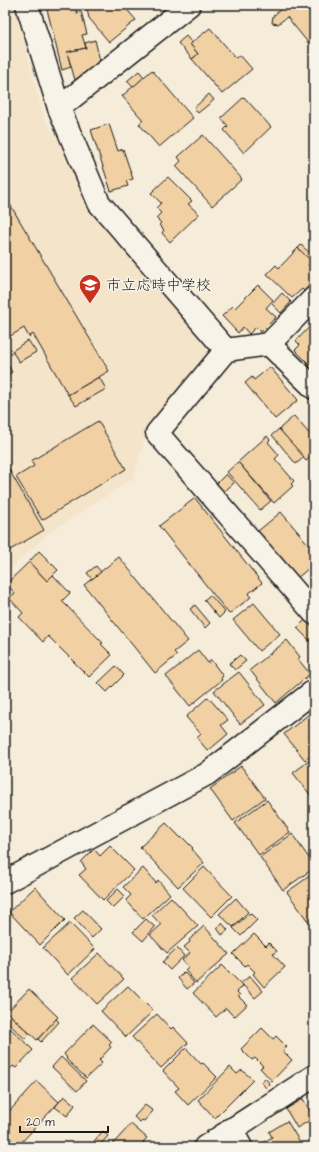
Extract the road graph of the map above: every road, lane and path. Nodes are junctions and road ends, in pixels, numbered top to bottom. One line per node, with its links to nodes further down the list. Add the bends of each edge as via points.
1 (27, 5): 3 (street)
2 (188, 5): 3 (street)
3 (58, 108): 6 (street, via 99,203)
4 (314, 298): 5 (street)
5 (269, 344): 6 (street); 7 (street)
6 (226, 350): 8 (street, via 157,433)
7 (314, 388)
8 (314, 613)
9 (314, 691): 10 (street, via 207,774)
10 (5, 882)
11 (314, 1076): 12 (street)
12 (236, 1138): 13 (street)
13 (205, 1147)

